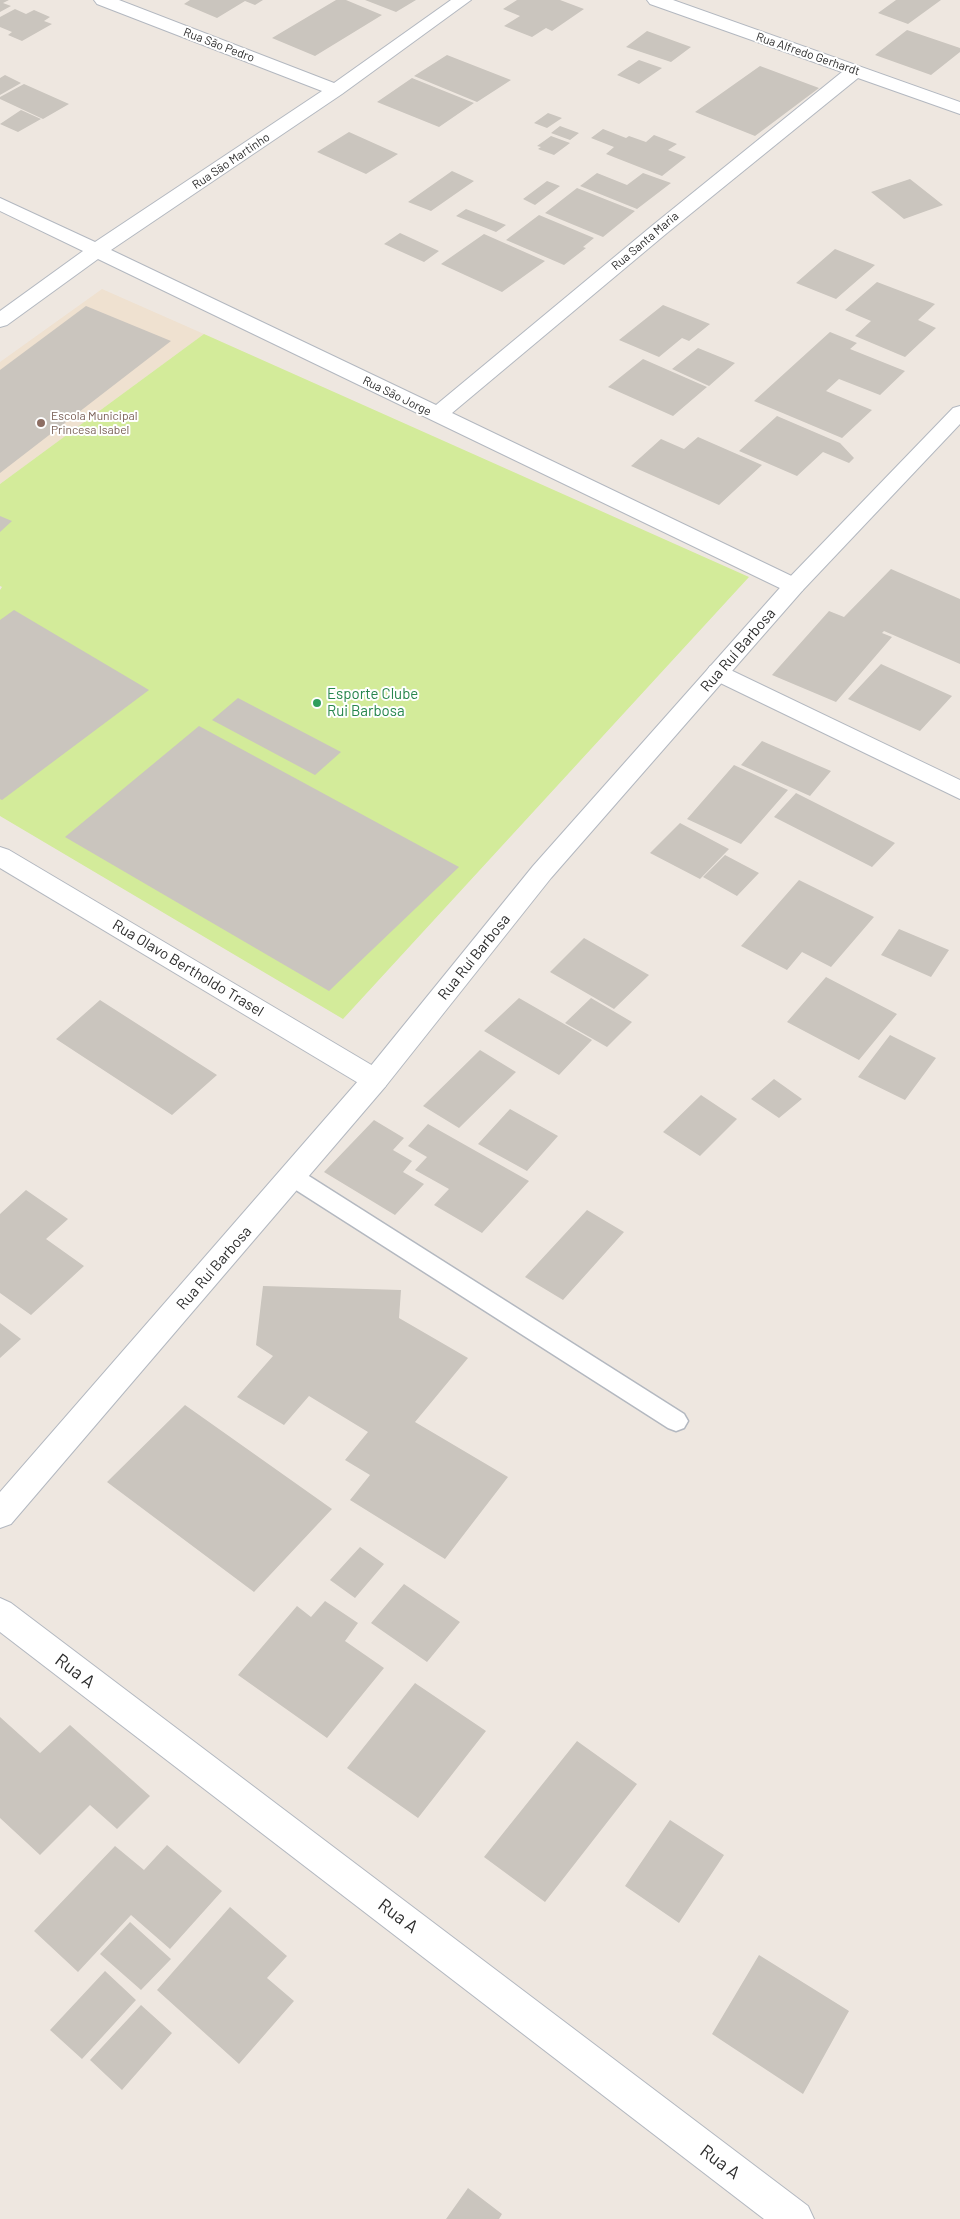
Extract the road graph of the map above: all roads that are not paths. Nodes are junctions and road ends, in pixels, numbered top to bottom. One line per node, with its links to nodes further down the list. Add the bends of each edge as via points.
1 (103, 0): 5 (street, Rua São Pedro)
2 (462, 0): 5 (street, Rua São Martinho)
3 (656, 0): 4 (street, Rua Alfredo Gerhardt)
4 (856, 70): 6 (street, Rua Alfredo Gerhardt); 11 (street, Rua Santa Maria)
5 (336, 90): 8 (street, Rua São Martinho)
6 (960, 108)
7 (0, 204): 8 (street, Rua São Jorge)
8 (97, 250): 9 (street, Rua São Martinho); 11 (street, Rua São Jorge)
9 (0, 321)
10 (960, 412): 12 (street, Rua Ruí Barbosa)
11 (437, 415): 12 (street, Rua São Jorge)
12 (794, 586): 13 (street, Rua Ruí Barbosa)
13 (718, 672): 14 (street); 16 (street, Rua Ruí Barbosa, via 542,872)
14 (960, 790)
15 (0, 856): 16 (street, Rua Olavo Bertholdo Trasel)
16 (375, 1080): 17 (street, Rua Ruí Barbosa)
17 (293, 1177): 18 (lane); 19 (street, Rua Ruí Barbosa)
18 (676, 1421)
19 (0, 1514)
20 (0, 1613): 21 (street, Rua A)
21 (795, 2219)

